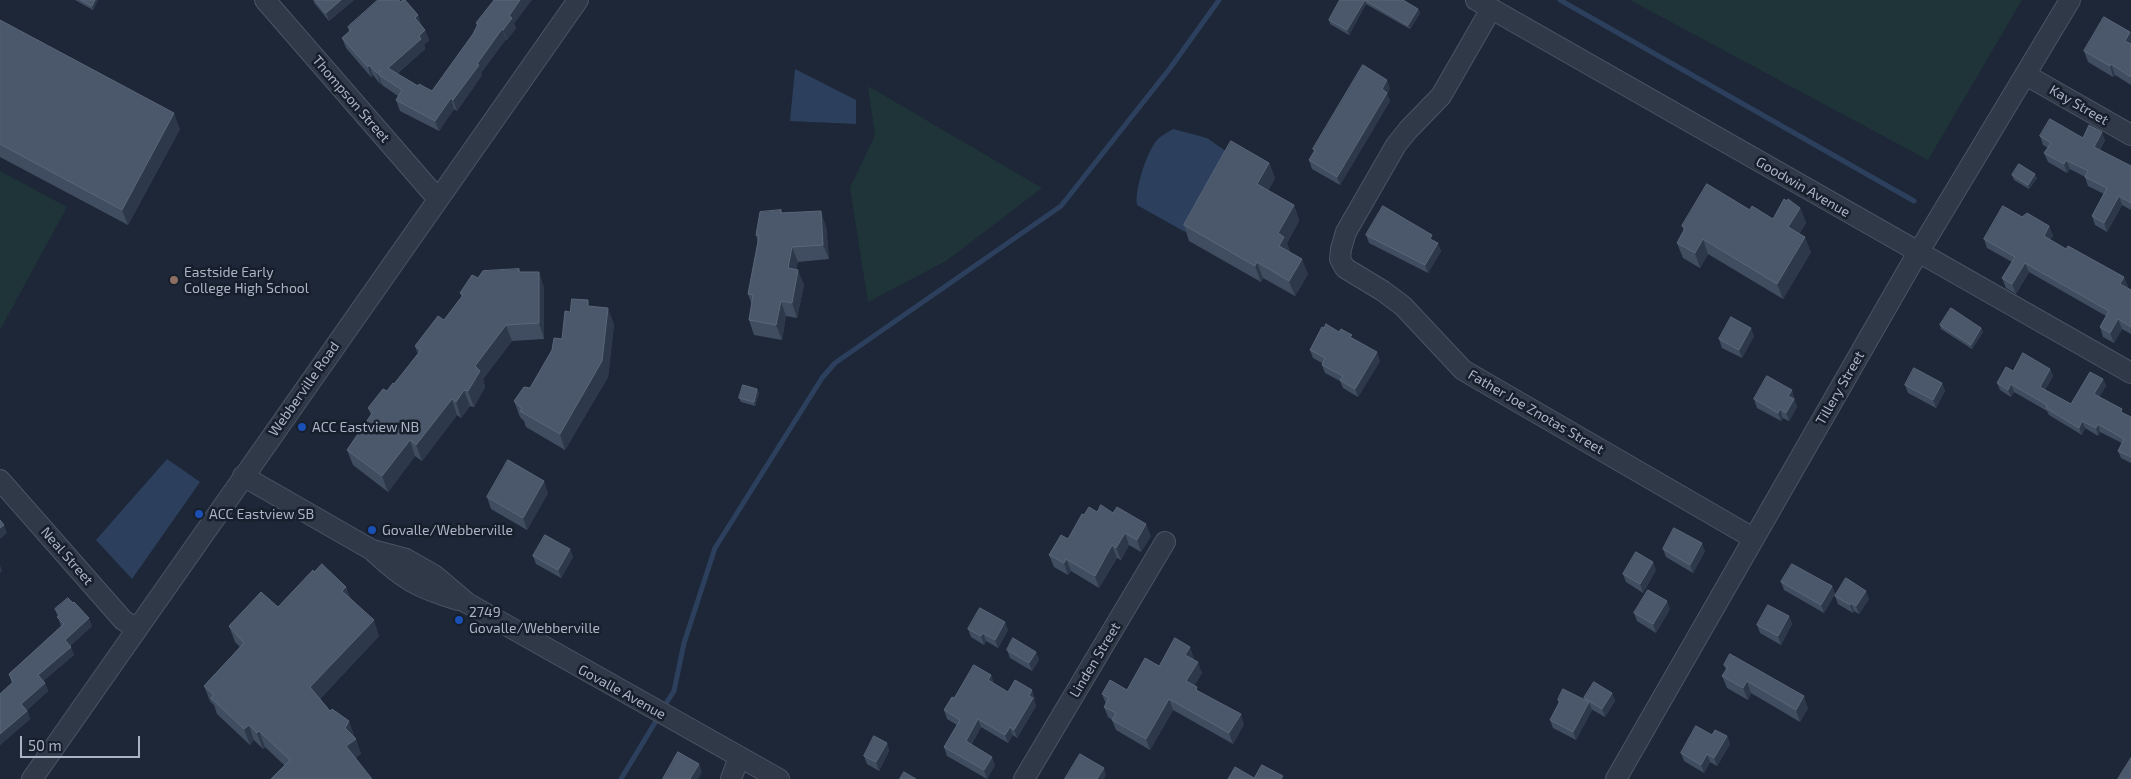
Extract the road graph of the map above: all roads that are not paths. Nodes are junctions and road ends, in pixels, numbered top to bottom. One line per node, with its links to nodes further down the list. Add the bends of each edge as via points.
1 (265, 0): 7 (street, Thompson Street)
2 (578, 0): 7 (street, Webberville Road)
3 (2070, 0): 5 (street, Tillery Street)
4 (1484, 4): 8 (street, Goodwin Avenue); 12 (street, Father Joe Znotas Street, via 1442,96 1396,145 1346,232 1340,259 1345,268 1403,306 1463,370)
5 (2026, 75): 6 (street, Kay Street); 8 (street, Tillery Street)
6 (2131, 135)
7 (438, 198): 10 (street, Webberville Road)
8 (1918, 252): 9 (street, Goodwin Avenue); 12 (street, Tillery Street)
9 (2131, 373)
10 (243, 476): 14 (street, Webberville Road); 15 (street, Govalle Avenue, via 372,550 406,559 434,575 467,603)
11 (0, 480): 14 (street, Neal Street, via 124,620)
12 (1753, 538): 20 (street, Tillery Street)
13 (1165, 542): 19 (street, Linden Street)
14 (136, 628): 16 (street, Webberville Road)
15 (739, 757): 17 (street); 18 (street, Govalle Avenue)
16 (32, 779)
17 (731, 779)
18 (779, 779)
19 (1024, 779)
20 (1616, 779)

